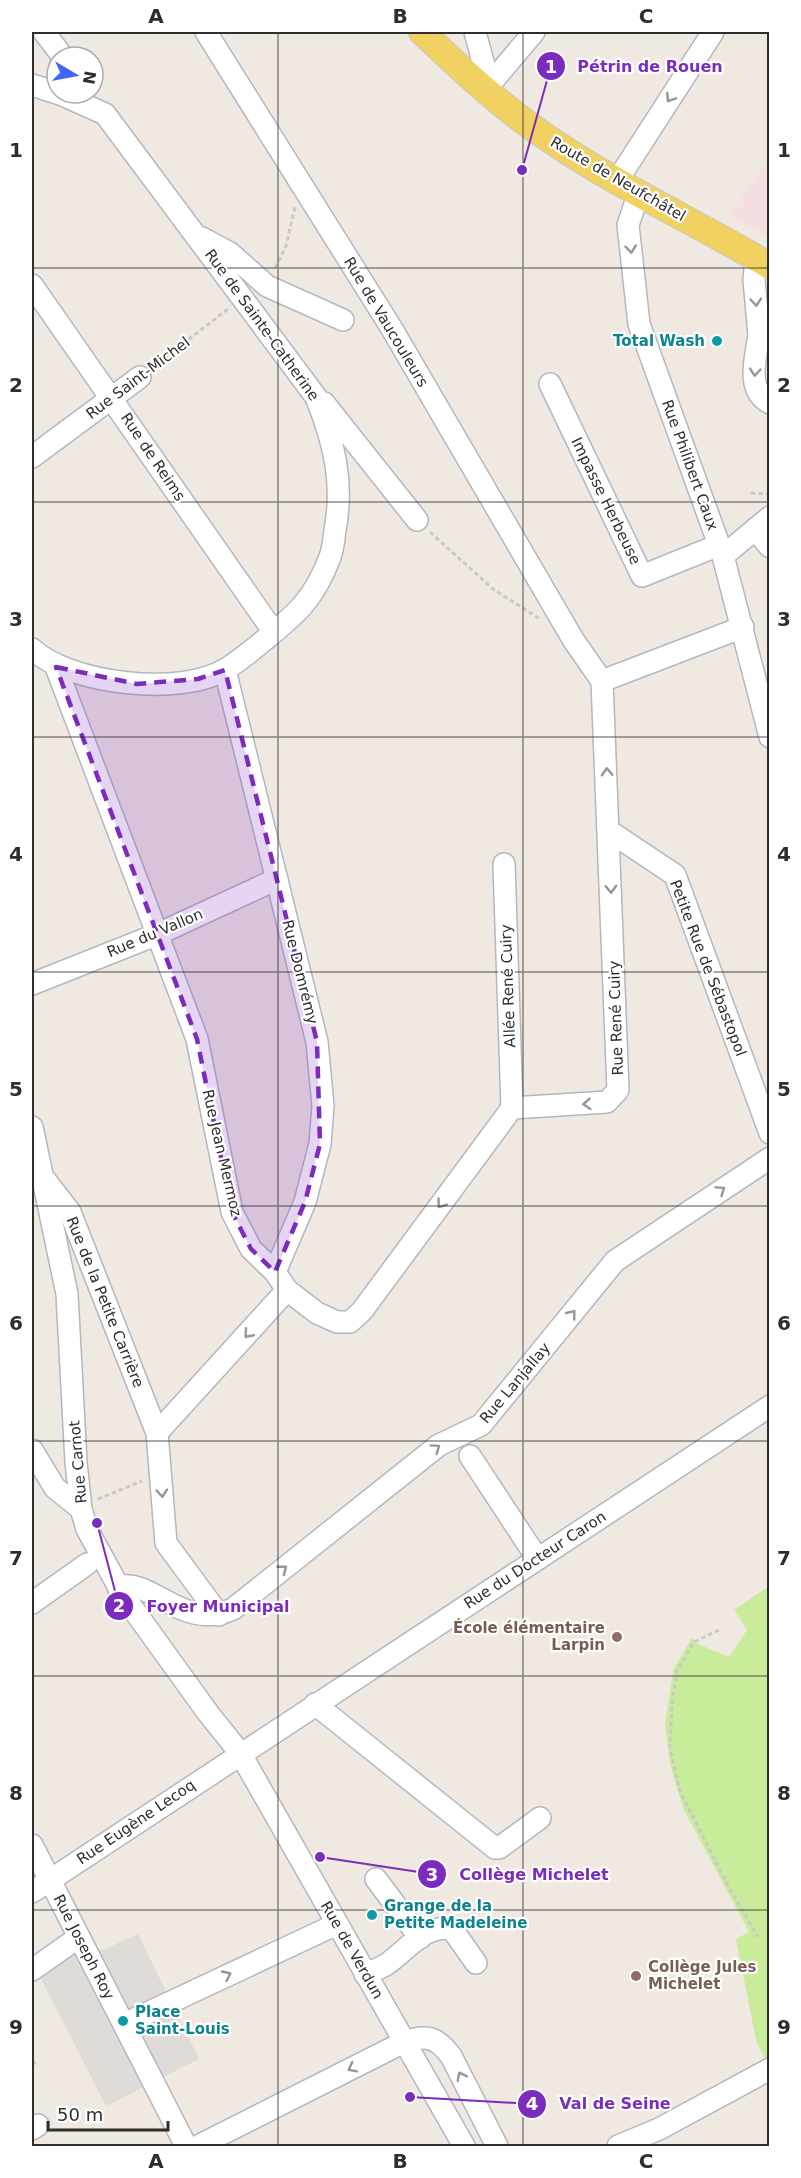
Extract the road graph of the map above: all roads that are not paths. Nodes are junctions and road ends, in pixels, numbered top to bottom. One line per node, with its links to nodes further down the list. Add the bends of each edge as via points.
1 (44, 32): 7 (street)
2 (206, 32): 33 (street, Rue de Vaucouleurs, via 389,324 555,620)
3 (422, 32): 8 (main road, Route de Neufchâtel)
4 (475, 32): 8 (street, via 486,73)
5 (534, 32): 8 (street)
6 (713, 32): 12 (street, Rue Philibert Caux, one-way to 12)
7 (54, 45)
8 (485, 90): 12 (main road, Route de Neufchâtel, via 536,130)
9 (84, 105): 11 (street, Rue de Sainte-Catherine)
10 (98, 105): 11 (street)
11 (105, 114): 13 (street, Rue de Sainte-Catherine)
12 (628, 186): 14 (main road, Route de Neufchâtel); 27 (street, Rue Philibert Caux, one-way to 27, via 628,225 639,324)
13 (196, 234): 16 (street, via 230,253 267,286); 21 (street, Rue de Sainte-Catherine)
14 (763, 262): 17 (street, one-way to 17, via 754,280)
15 (32, 285): 20 (street, Rue de Reims)
16 (343, 320)
17 (764, 338): 22 (street, one-way to 22, via 753,381 759,396)
18 (140, 377): 20 (street, Rue Saint-Michel)
19 (550, 384): 27 (street, Impasse Herbeuse, via 642,576)
20 (112, 398): 23 (street, Rue Saint-Michel); 29 (street, Rue de Reims)
21 (316, 398): 24 (street, via 328,406); 29 (street, Rue de Sainte-Catherine, via 332,436 338,464 340,489 333,545 303,605)
22 (770, 403)
23 (32, 457)
24 (417, 520)
25 (762, 523): 26 (street); 27 (street)
26 (770, 547)
27 (721, 550): 28 (street, Rue Philibert Caux)
28 (742, 627): 33 (street); 34 (street, Rue Philibert Caux)
29 (273, 631): 32 (street, Rue de Sainte-Catherine)
30 (32, 649): 31 (street)
31 (56, 667): 32 (street, via 101,680 136,684 198,679); 38 (street, Rue Jean Mermoz)
32 (225, 670): 37 (street, Rue Domrémy)
33 (602, 681): 35 (street, Rue René Cuiry, one-way to 33)
34 (770, 737)
35 (609, 831): 40 (street, Rue René Cuiry, one-way to 40, via 618,1090 607,1102); 42 (street, Petite Rue de Sébastopol, via 675,875)
36 (504, 864): 40 (street, Allée René Cuiry)
37 (277, 879): 38 (street, Rue du Vallon); 45 (street, Rue Domrémy, via 317,1042 323,1106 320,1144 304,1202)
38 (158, 934): 39 (street, Rue du Vallon); 45 (street, Rue Jean Mermoz, via 197,1039 232,1212 251,1249)
39 (32, 984)
40 (512, 1108): 46 (street, one-way to 46, via 350,1322 337,1322 318,1313)
41 (32, 1127): 44 (street, Rue Carnot)
42 (770, 1133)
43 (770, 1158): 56 (street, Rue Lanjallay, one-way to 43, via 233,1609 440,1445 481,1425 615,1261)
44 (42, 1176): 48 (street, Rue de la Petite Carrière, via 70,1212); 51 (street, Rue Carnot, via 67,1294)
45 (275, 1272): 46 (street, Rue Jean Mermoz)
46 (287, 1290): 48 (street, one-way to 48)
47 (770, 1406): 52 (street, Rue du Docteur Caron)
48 (156, 1433): 56 (street, one-way to 56, via 166,1543)
49 (32, 1450): 51 (street, via 55,1488)
50 (470, 1456): 52 (street)
51 (81, 1508): 54 (street, Rue Carnot, via 87,1529)
52 (537, 1558): 57 (street, Rue du Docteur Caron)
53 (87, 1564): 55 (street)
54 (118, 1587): 56 (street, via 125,1584 188,1612); 58 (street, Rue Carnot)
55 (32, 1603)
56 (219, 1615)
57 (315, 1704): 58 (street, Rue du Docteur Caron); 59 (street, via 495,1848)
58 (240, 1753): 62 (street, Rue Eugène Lecoq); 64 (street, Rue de Verdun)
59 (540, 1818)
60 (32, 1845): 62 (street, Rue Joseph Roy)
61 (376, 1879): 66 (street)
62 (50, 1880): 63 (street, Rue Eugène Lecoq); 65 (street, Rue Joseph Roy)
63 (32, 1892)
64 (337, 1923): 69 (street, Rue de Verdun); 70 (street, one-way to 64)
65 (79, 1937): 68 (street); 70 (street, Rue Joseph Roy)
66 (420, 1938): 67 (street, via 430,1929 452,1929); 69 (street, via 385,1965)
67 (476, 1963)
68 (34, 1969)
69 (366, 1974): 71 (street, Rue de Verdun)
70 (124, 2024): 73 (street, Rue Joseph Roy)
71 (404, 2042): 74 (street, one-way to 74); 75 (street, Rue de Verdun); 76 (street, one-way to 71, via 442,2043 427,2036)
72 (770, 2069): 77 (street)
73 (186, 2146)
74 (198, 2146)
75 (464, 2146)
76 (497, 2146)
77 (618, 2146)

